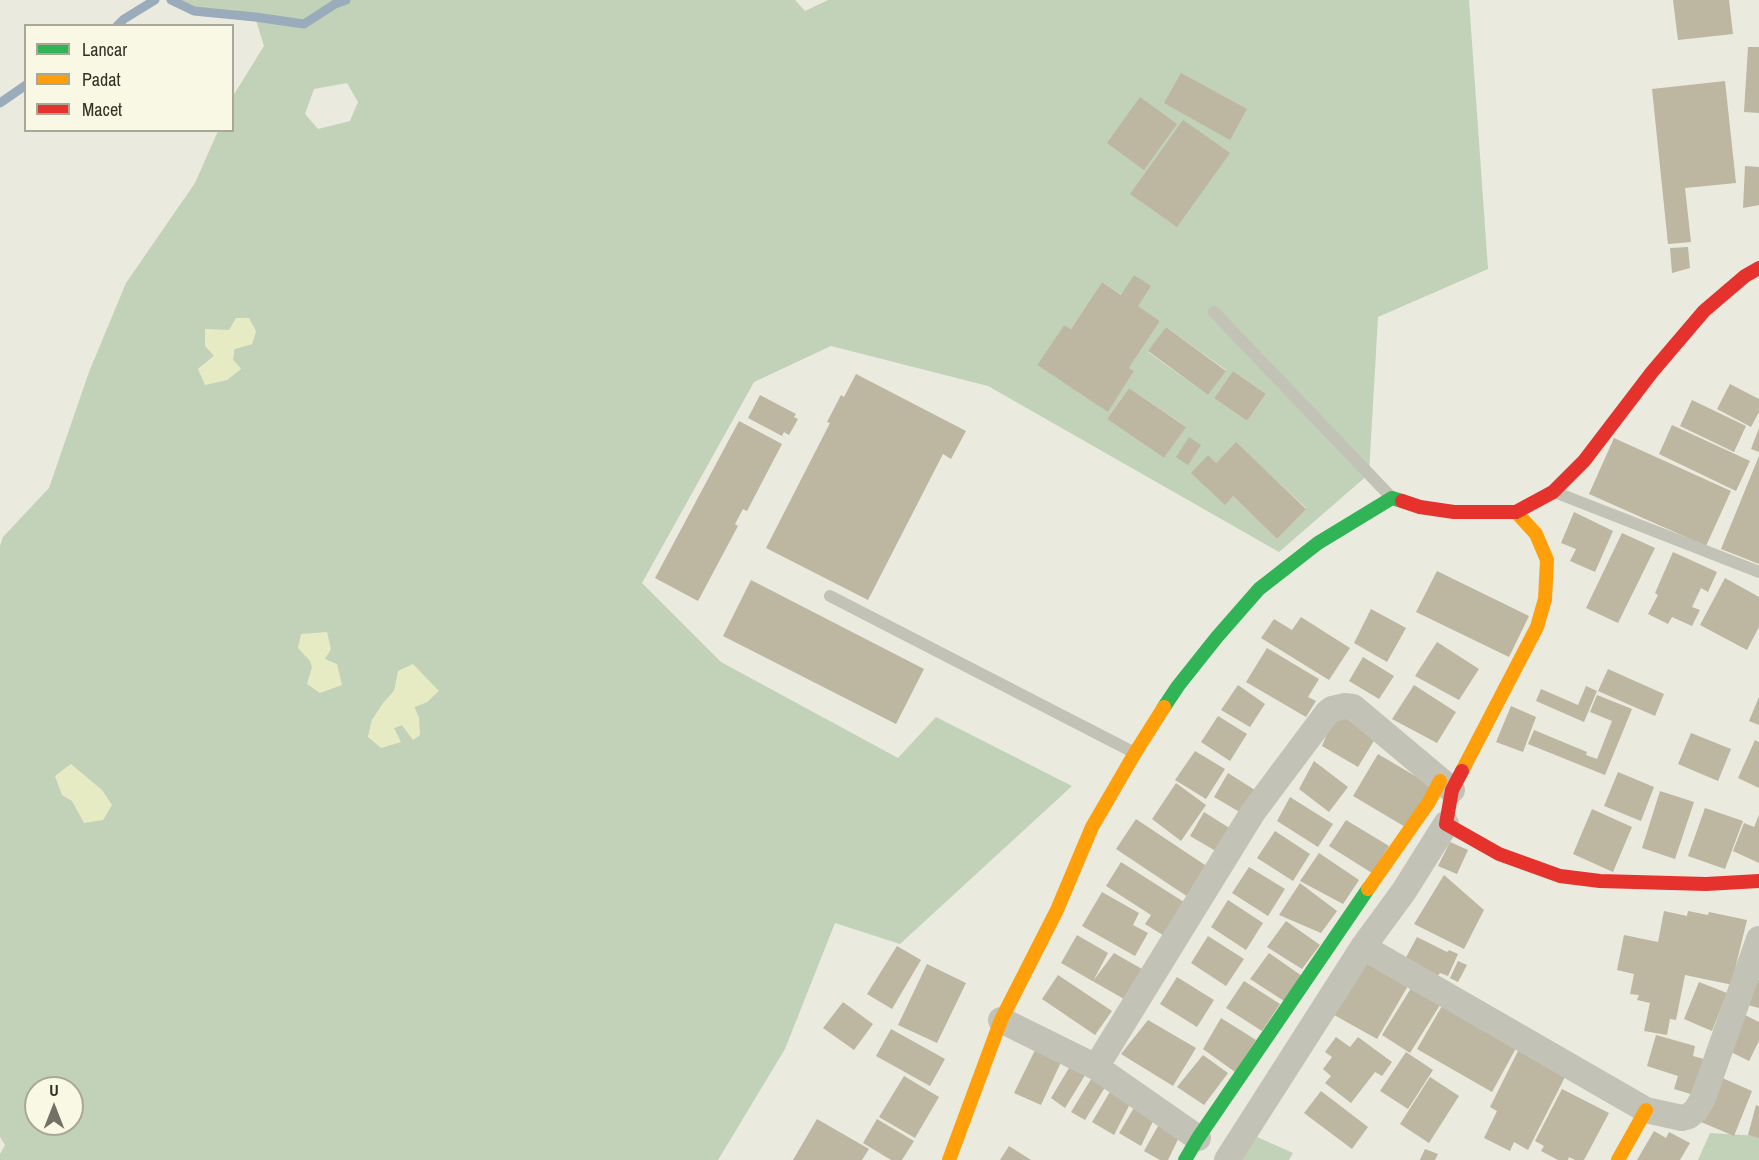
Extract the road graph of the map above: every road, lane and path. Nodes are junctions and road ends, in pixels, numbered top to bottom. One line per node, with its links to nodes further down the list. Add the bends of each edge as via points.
1 (1759, 268): 3 (street, via 1704,311 1584,461)
2 (1214, 312): 4 (lane)
3 (1553, 492): 5 (street); 6 (lane)
4 (1392, 498): 5 (street, via 1454,512); 8 (street, via 1318,543 1258,589 1216,637)
5 (1516, 512): 9 (street, via 1536,534 1547,560 1545,599 1537,627)
6 (1759, 572)
7 (830, 596): 8 (lane)
8 (1134, 753): 14 (street, via 1092,828 1057,910)
9 (1446, 785): 10 (street); 15 (street, via 1353,707 1338,706 1327,713 1253,812); 17 (street, via 1428,802)
10 (1446, 824): 11 (street, via 1499,854 1560,876 1633,883); 13 (street)
11 (1759, 881)
12 (1759, 939): 16 (street, via 1714,1070 1696,1110 1682,1119)
13 (1363, 947): 16 (street); 20 (street)
14 (1001, 1020): 15 (street); 18 (street)
15 (1096, 1067): 17 (street)
16 (1646, 1110): 21 (street)
17 (1198, 1138): 19 (street)
18 (949, 1160)
19 (1185, 1160)
20 (1227, 1160)
21 (1618, 1160)

